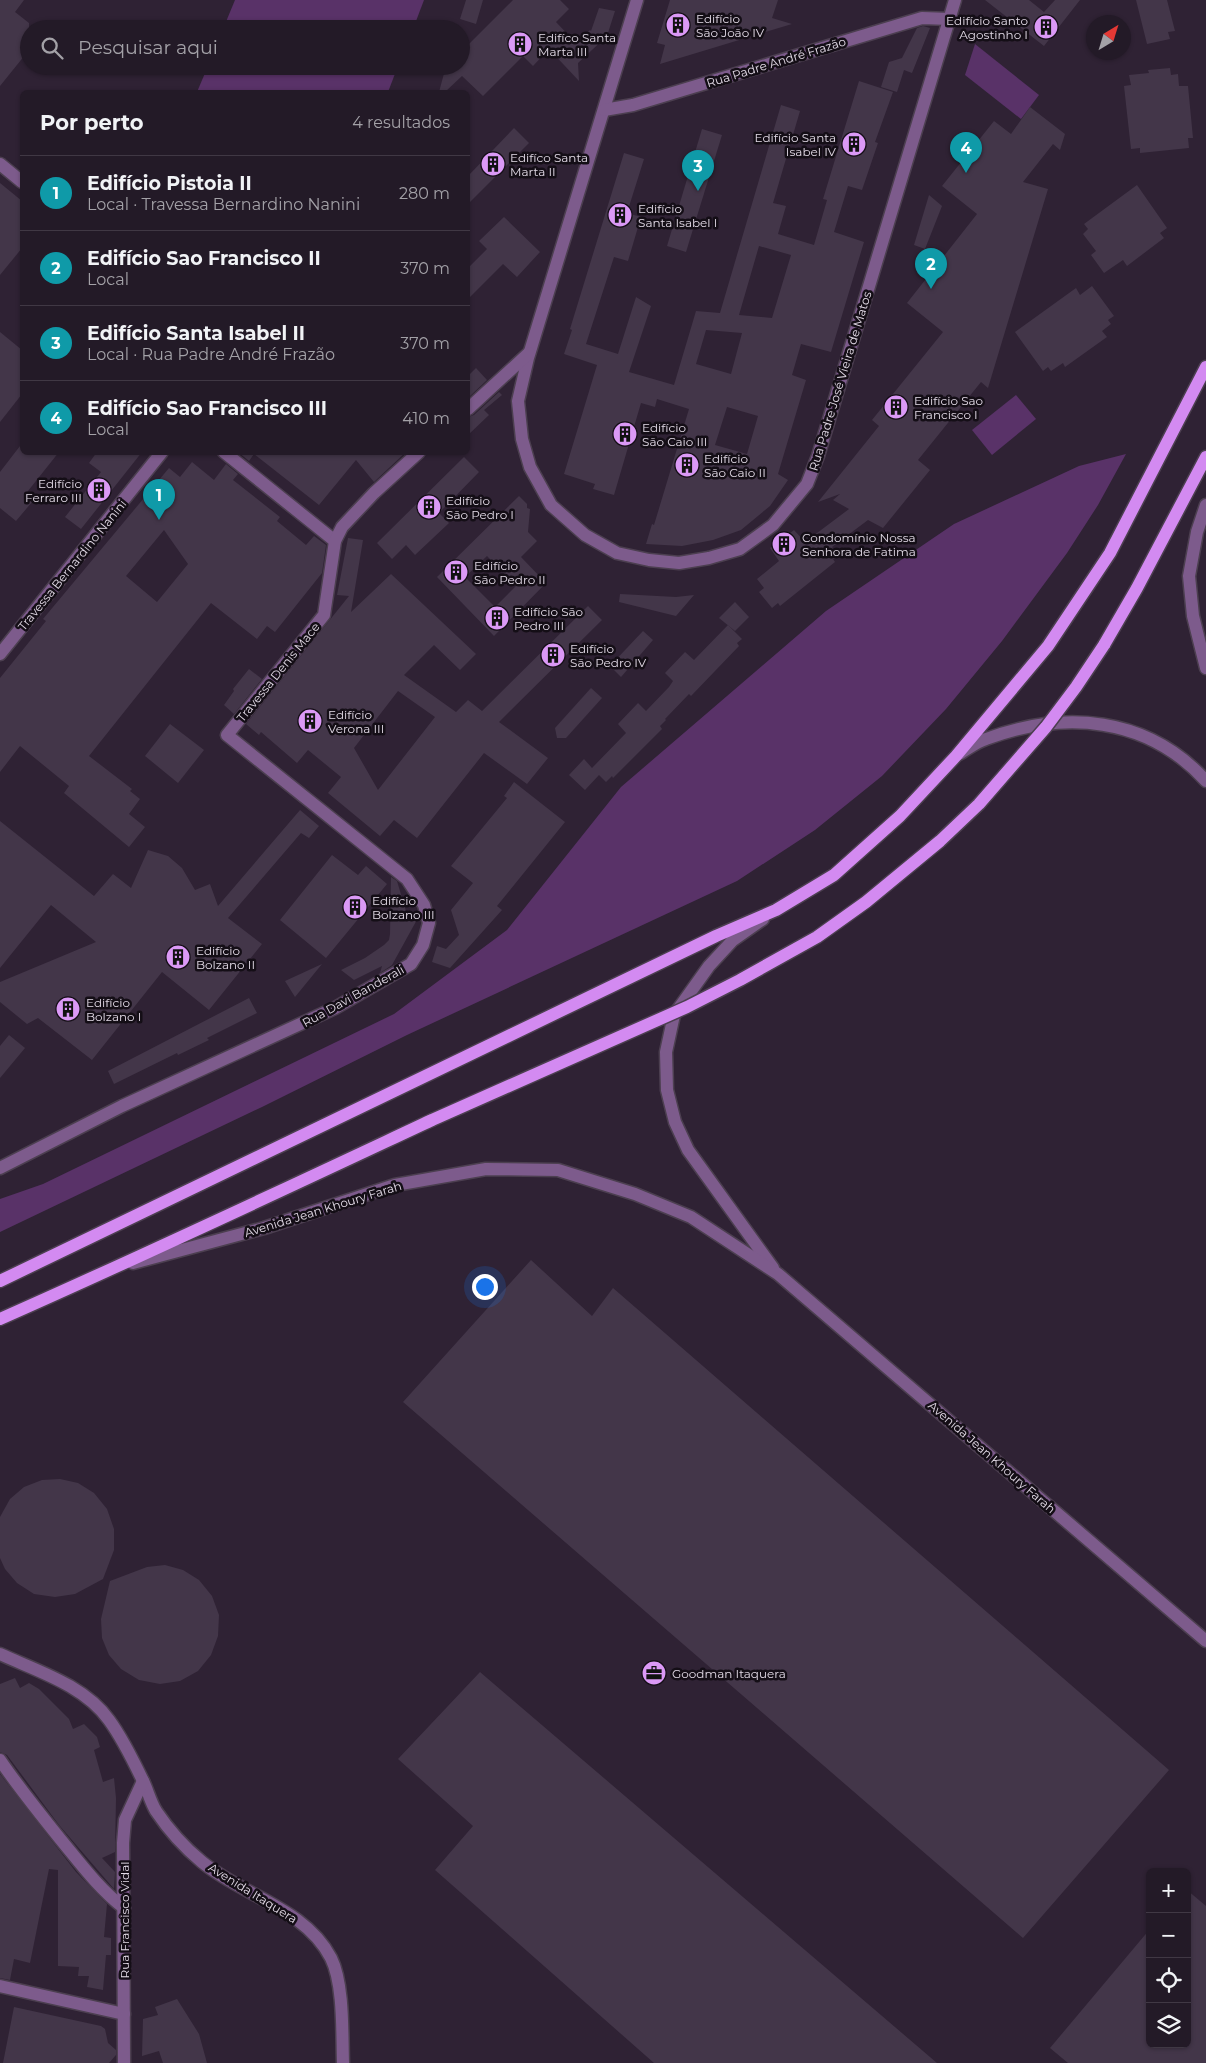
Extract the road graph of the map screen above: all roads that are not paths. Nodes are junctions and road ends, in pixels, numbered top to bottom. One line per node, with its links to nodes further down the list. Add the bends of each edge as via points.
1 (637, 0): 4 (street, Rua Padre José Vieira de Matos)
2 (955, 0): 3 (street, Rua Padre José Vieira de Matos)
3 (950, 19): 4 (street, Rua Padre André Frazão, via 922,18 633,105); 7 (street, Rua Padre José Vieira de Matos, via 818,456 807,484 773,525 740,549 679,563 617,553 585,535 551,505 530,467 522,439 518,401)
4 (604, 110): 7 (street, Rua Padre José Vieira de Matos)
5 (0, 164): 6 (street)
6 (20, 180)
7 (529, 353): 9 (street)
8 (1206, 367): 19 (main road, via 1110,554 1048,646)
9 (470, 406)
10 (160, 455): 16 (street, Travessa Bernardino Nanini)
11 (228, 455): 15 (street)
12 (416, 455): 15 (street, via 353,514)
13 (1206, 457): 23 (main road, bridge, via 1137,588 1076,687 979,804 866,902 817,937 687,1007 432,1120)
14 (1206, 505): 17 (street, via 1197,532 1190,576 1192,616)
15 (335, 541): 18 (street, Travessa Denis Mace, via 324,615)
16 (0, 654)
17 (1206, 668)
18 (227, 735): 22 (street, Rua Davi Banderali, via 407,878 424,905 429,923 423,945 411,964 335,1008 122,1106)
19 (956, 756): 20 (street, via 984,739 1042,724 1080,721 1105,724 1155,741); 21 (main road, via 900,816 834,875)
20 (1206, 781)
21 (776, 910): 24 (street, Avenida Jean Khoury Farah, via 733,940 689,991 674,1015 666,1052 667,1090 688,1150); 25 (main road)
22 (0, 1168)
23 (115, 1268): 24 (street, Avenida Jean Khoury Farah, via 264,1228 394,1185 486,1169 504,1169 558,1170 635,1194 691,1217); 26 (main road)
24 (778, 1274): 27 (street, Avenida Jean Khoury Farah)
25 (0, 1280)
26 (0, 1319)
27 (1206, 1641)
28 (0, 1654): 30 (street, Avenida Itaquera, via 67,1685 91,1701 109,1719)
29 (0, 1760): 31 (street, via 70,1850)
30 (143, 1781): 31 (street, Rua Francisco Vidal, via 125,1820); 35 (street, Avenida Itaquera, via 156,1810 202,1862 294,1917 314,1934 331,1958 339,1981)
31 (124, 1908): 33 (street, Rua Francisco Vidal)
32 (0, 1986): 33 (street)
33 (124, 2014): 34 (street, Rua Francisco Vidal)
34 (124, 2063)
35 (343, 2063)

